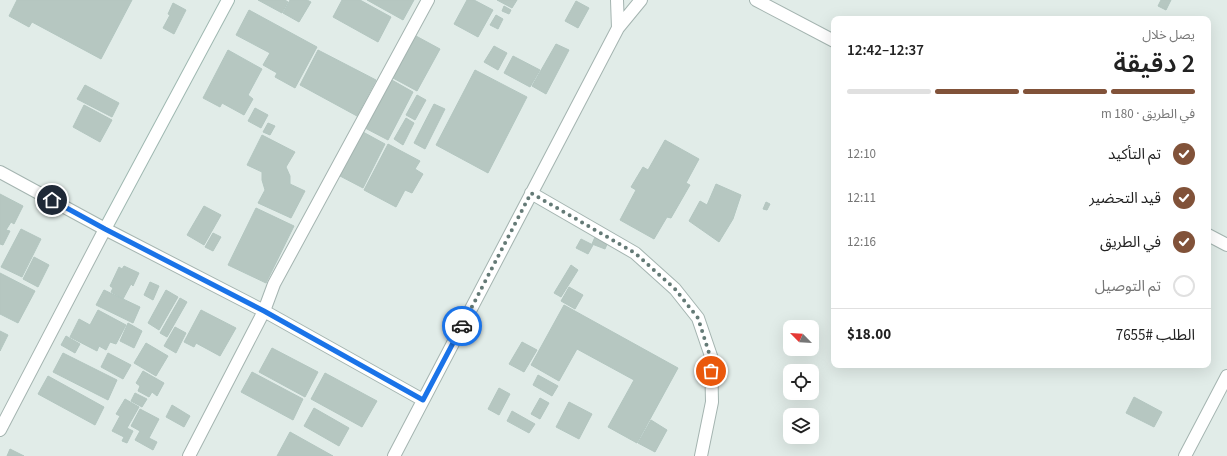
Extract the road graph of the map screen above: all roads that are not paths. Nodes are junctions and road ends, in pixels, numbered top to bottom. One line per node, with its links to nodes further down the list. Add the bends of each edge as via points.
1 (228, 0): 10 (street)
2 (428, 0): 13 (street, via 274,284)
3 (617, 0): 6 (street)
4 (641, 0): 6 (street)
5 (756, 0): 7 (street)
6 (618, 28): 9 (street)
7 (831, 39)
8 (0, 172): 10 (street)
9 (531, 193): 15 (street); 19 (street, via 635,253 675,289 698,318 710,356 712,402)
10 (105, 229): 13 (street); 16 (street)
11 (1211, 237): 12 (street)
12 (1227, 245)
13 (264, 311): 15 (street); 17 (street)
14 (1227, 376): 20 (street)
15 (423, 400): 18 (street)
16 (0, 430)
17 (189, 456)
18 (394, 456)
19 (701, 456)
20 (1185, 456)

